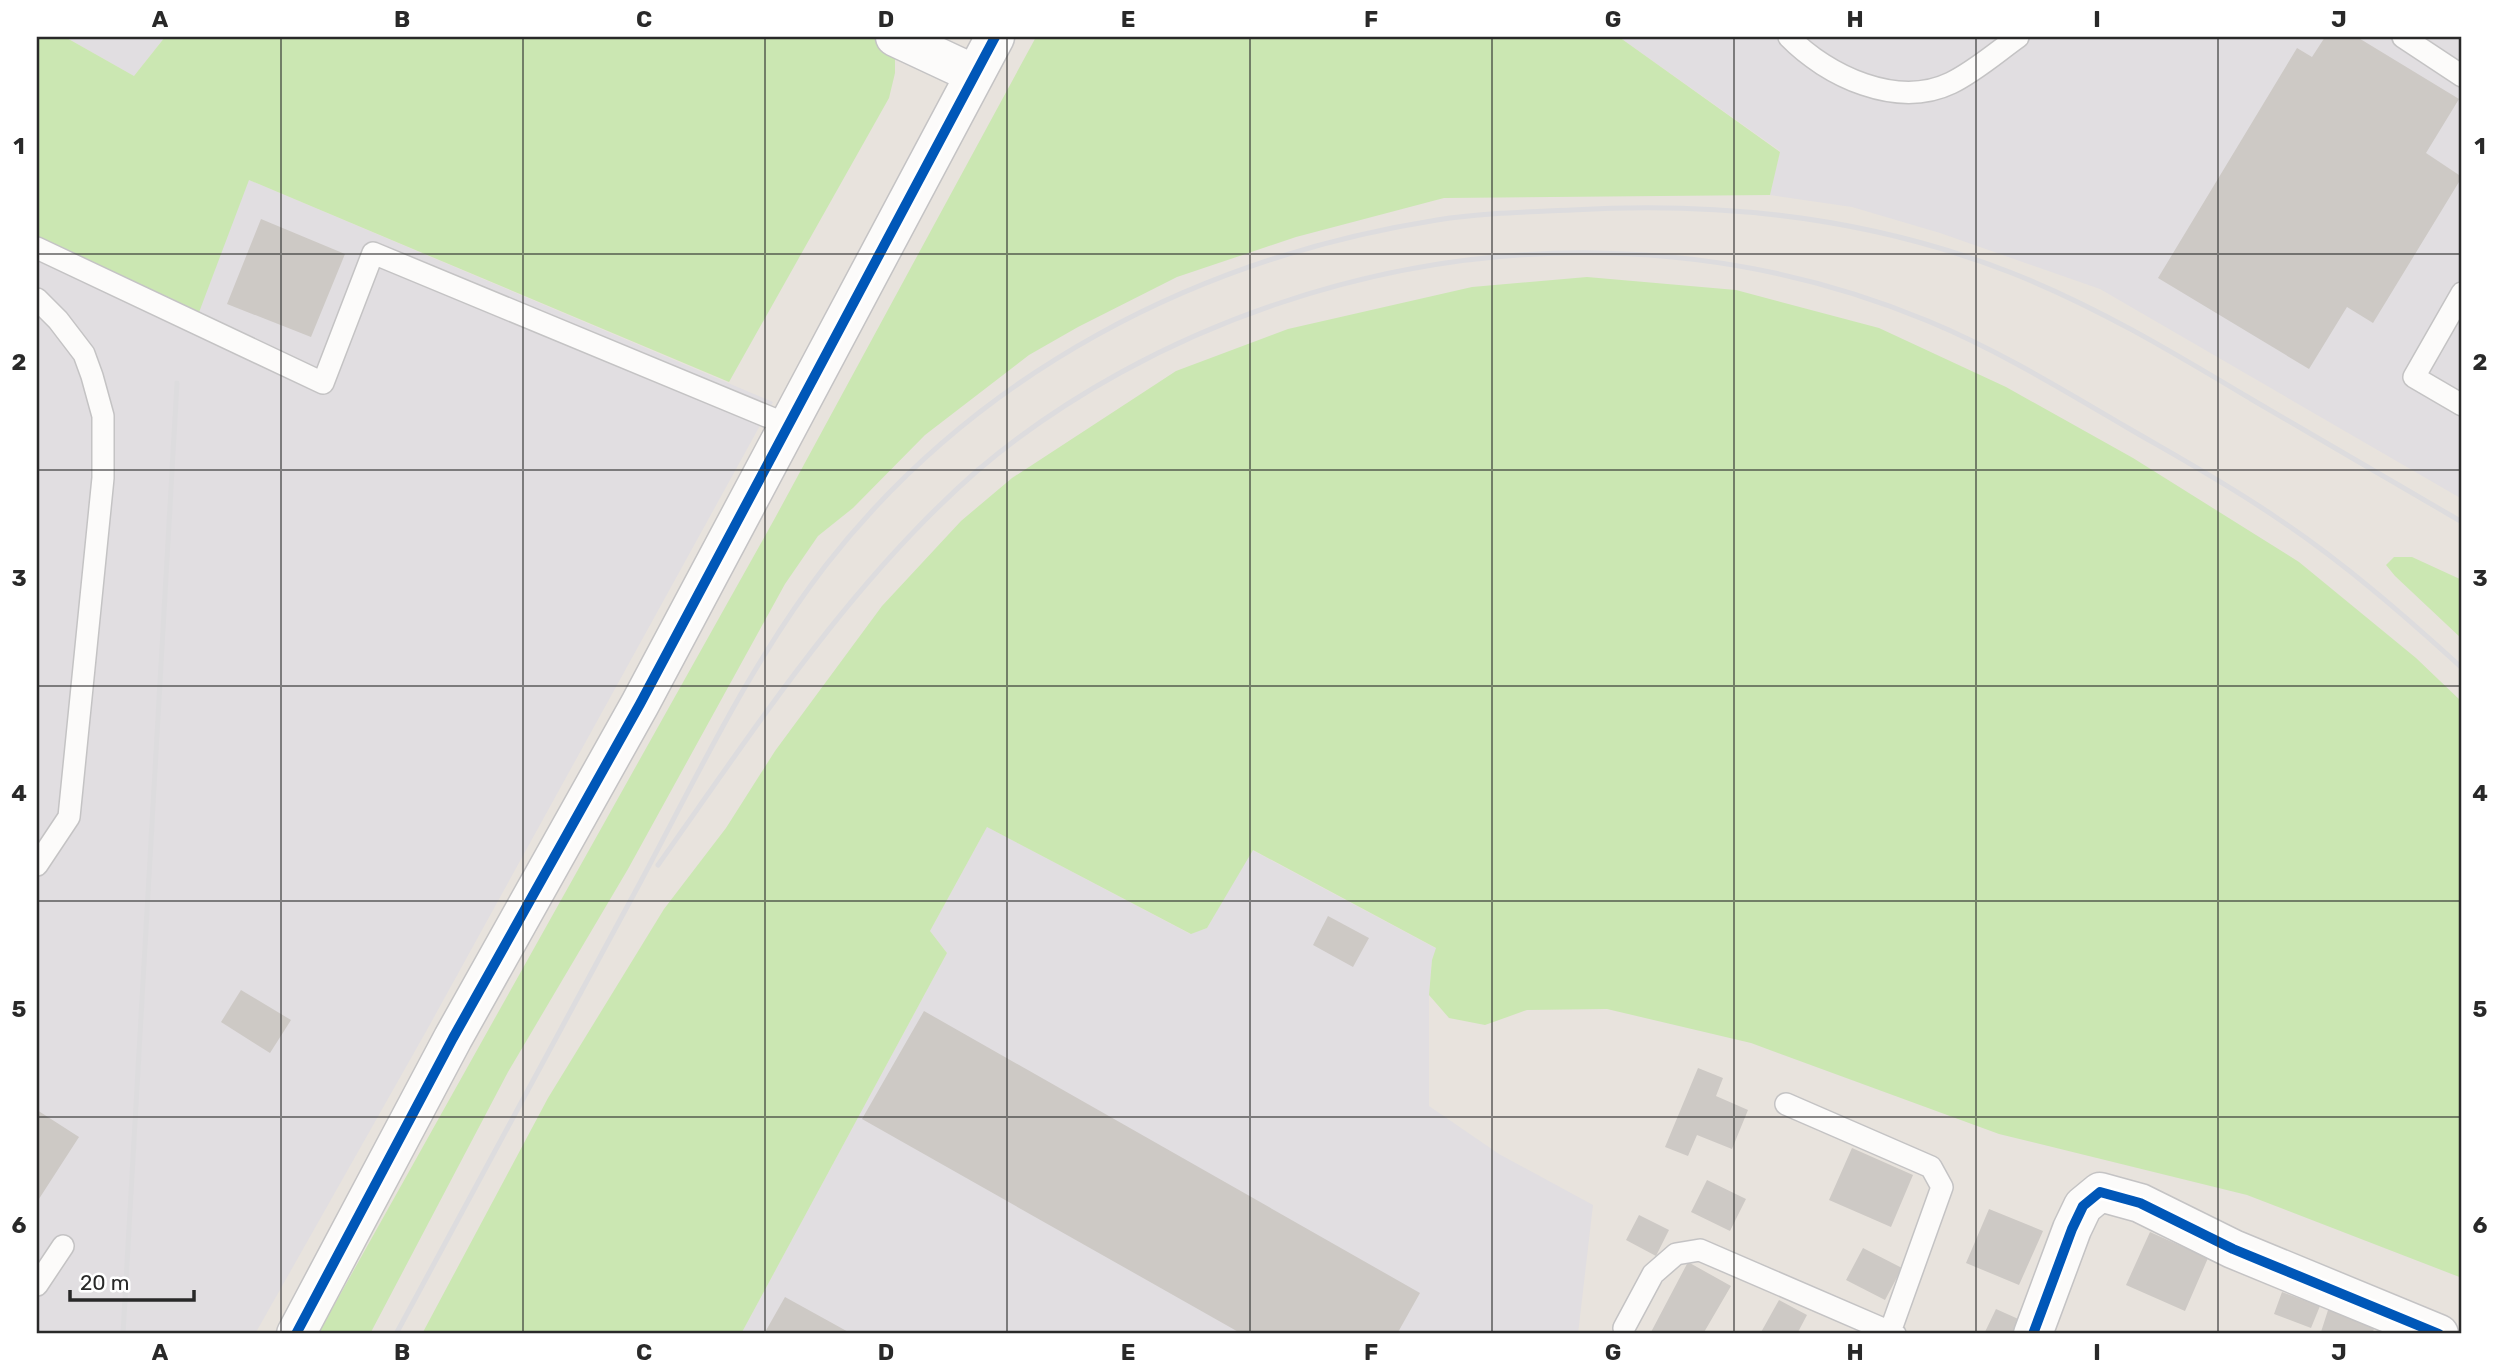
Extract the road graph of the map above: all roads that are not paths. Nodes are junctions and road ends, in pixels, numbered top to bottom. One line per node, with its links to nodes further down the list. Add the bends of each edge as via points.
1 (895, 37): 6 (street)
2 (995, 37): 6 (street)
3 (1789, 37): 4 (lane, via 1808,57 1854,80 1906,94 1950,84)
4 (2018, 37)
5 (2403, 37): 7 (lane)
6 (974, 74): 12 (street)
7 (2462, 76)
8 (37, 248): 12 (lane, via 323,383 373,253)
9 (2462, 293): 11 (lane, via 2414,377)
10 (37, 299): 13 (lane, via 84,354 103,416 69,817)
11 (2462, 405)
12 (788, 425): 19 (street)
13 (37, 865)
14 (1786, 1104): 18 (lane, via 1931,1167 1942,1187)
15 (63, 1246): 16 (lane)
16 (37, 1285)
17 (1624, 1328): 18 (lane, via 1653,1274 1676,1254 1700,1250)
18 (1892, 1333)
19 (296, 1334)
20 (2033, 1334): 21 (street, via 2071,1229 2083,1206 2100,1192 2140,1203 2233,1249)
21 (2439, 1334)

